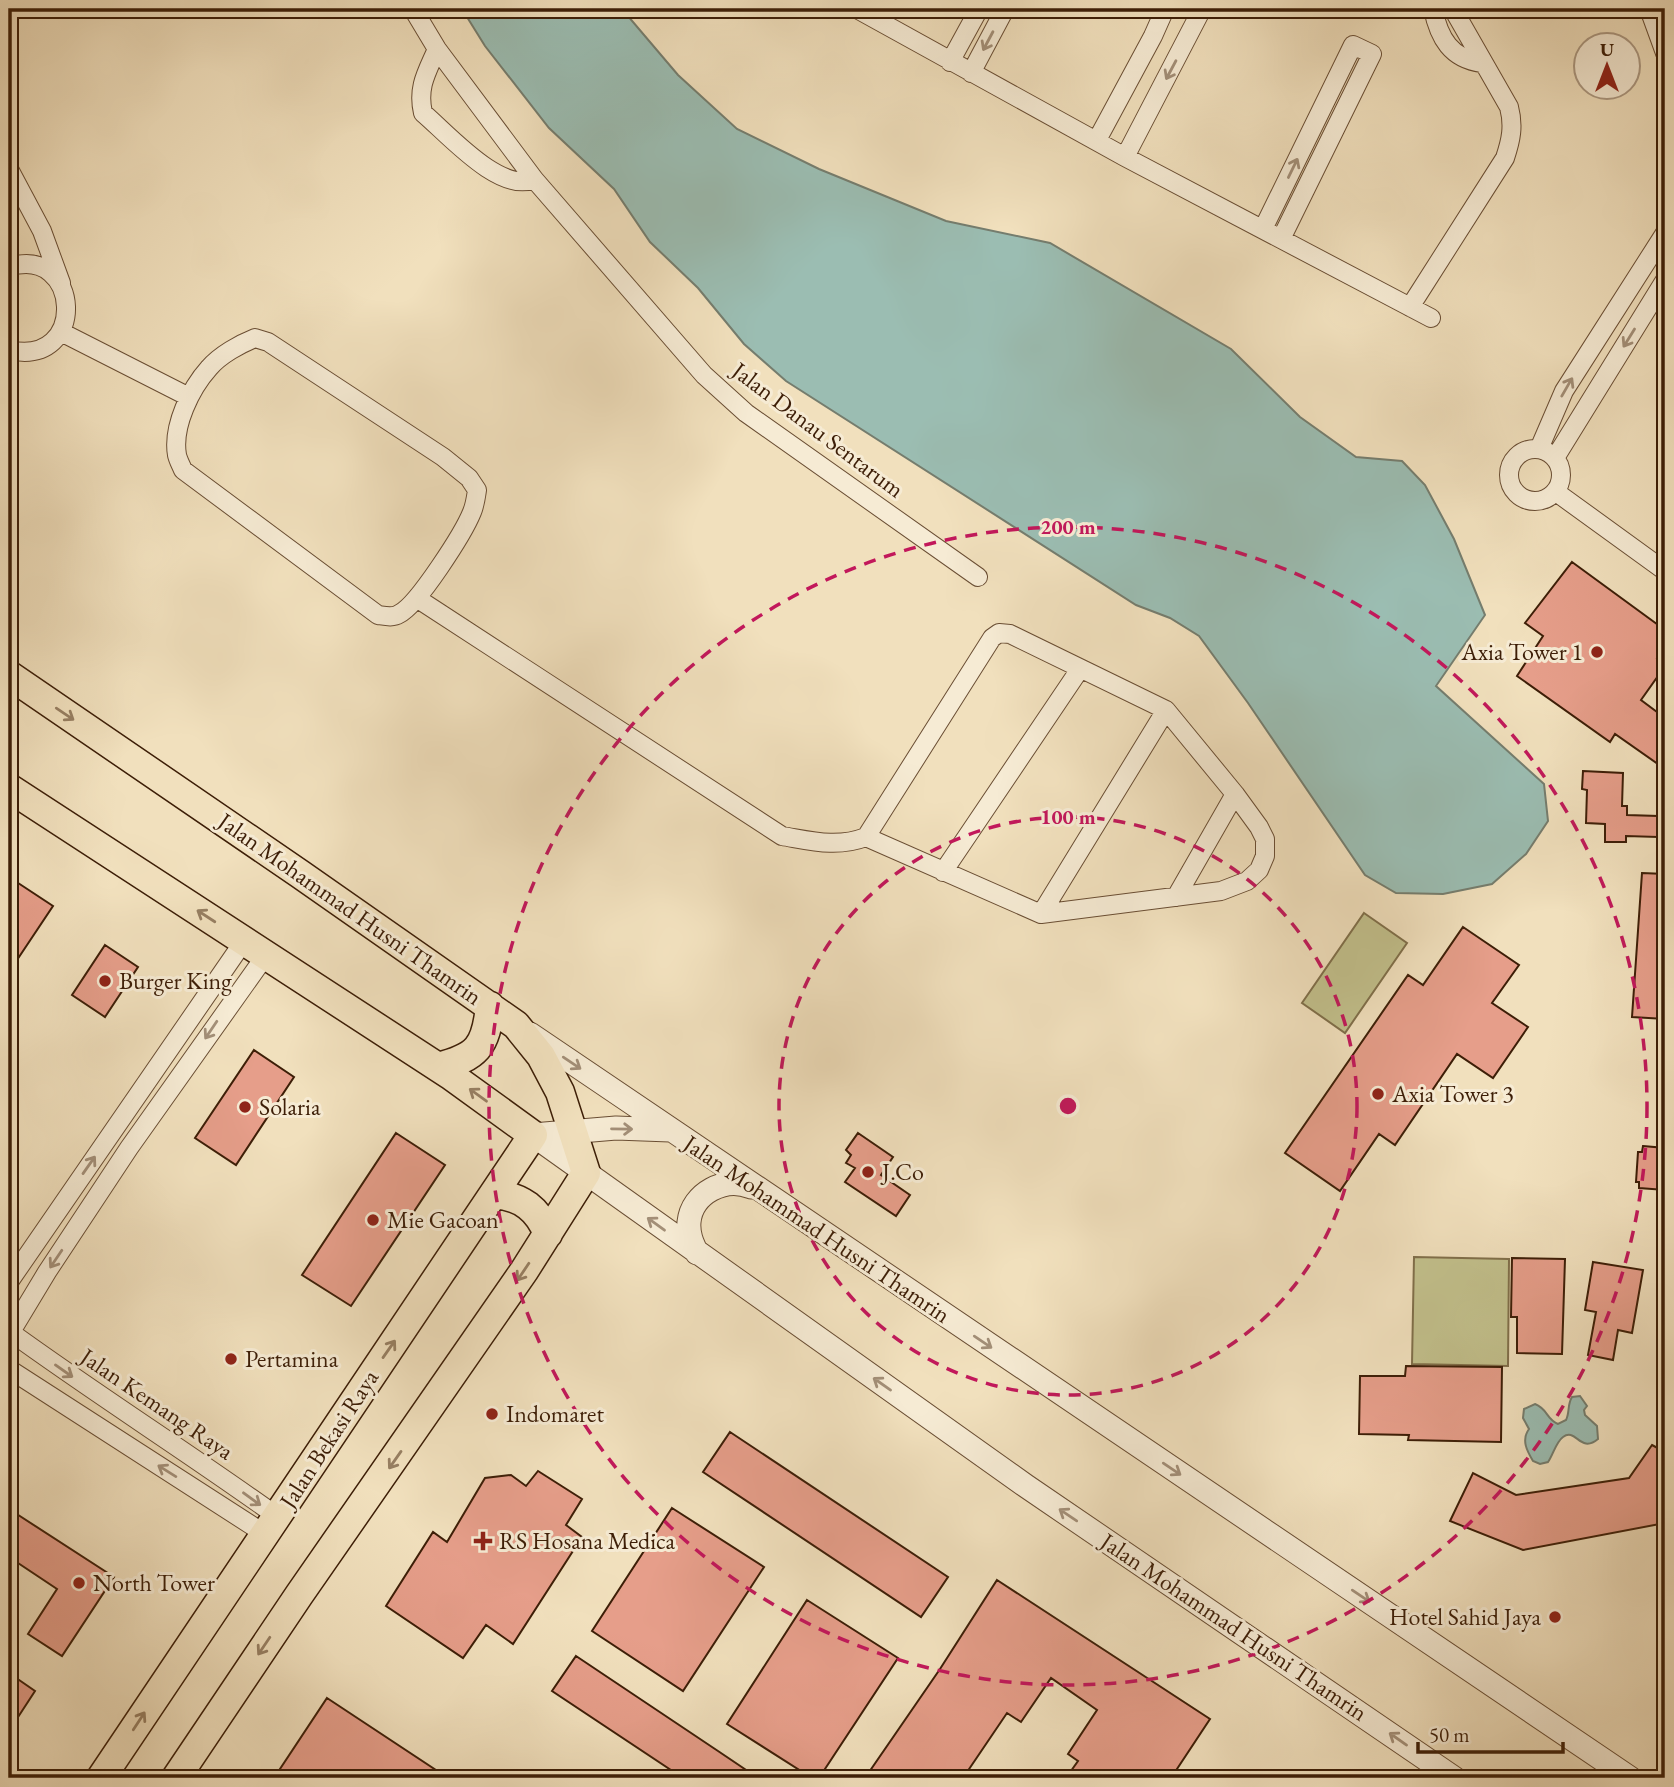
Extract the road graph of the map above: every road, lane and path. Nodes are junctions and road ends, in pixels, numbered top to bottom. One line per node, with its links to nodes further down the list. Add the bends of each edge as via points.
1 (413, 9): 10 (street, Jalan Danau Sentarum)
2 (857, 9): 12 (street)
3 (979, 9): 12 (street)
4 (1005, 9): 14 (street, one-way to 14)
5 (1165, 9): 15 (street)
6 (1202, 9): 16 (street, one-way to 16)
7 (1433, 9): 13 (street, via 1449,49)
8 (1453, 9): 13 (street)
9 (1649, 9): 11 (street)
10 (437, 49): 18 (street, Jalan Danau Sentarum); 18 (street, via 422,86 424,113 498,176 521,182)
11 (1665, 53)
12 (950, 62): 14 (street)
13 (1482, 63): 25 (street, via 1509,107 1512,138 1505,158)
14 (971, 73): 15 (street)
15 (1097, 140): 16 (street)
16 (1125, 157): 19 (street)
17 (9, 169): 24 (street, via 42,231)
18 (534, 179): 33 (street, Jalan Danau Sentarum, via 704,375 747,412)
19 (1263, 229): 21 (street); 21 (street, one-way to 21, via 1353,45 1372,54)
20 (1665, 233): 30 (street, one-way to 20, via 1564,391)
21 (1281, 239): 25 (street)
22 (9, 267): 24 (street, via 35,265 50,272)
23 (1665, 279): 30 (street, one-way to 30)
24 (61, 285): 27 (street, via 67,300)
25 (1410, 307): 26 (street)
26 (1431, 318)
27 (61, 332): 28 (street, via 36,351); 29 (street)
28 (9, 350)
29 (189, 397): 34 (street, via 178,430 177,454 183,470 378,615 399,614); 34 (street, via 210,366 242,343 255,338 268,341 469,478 477,490 472,512)
30 (1547, 453): 31 (street, via 1562,475); 31 (street, via 1521,453 1509,467 1510,485 1522,499 1540,502)
31 (1556, 492): 32 (street)
32 (1665, 571)
33 (978, 577)
34 (418, 599): 40 (street, via 782,836 848,844)
35 (1080, 669): 37 (street); 40 (street, via 1010,634 992,638); 41 (street)
36 (9, 676): 45 (main road, Jalan Mohammad Husni Thamrin, one-way to 45)
37 (1166, 710): 39 (street); 43 (street)
38 (9, 788): 44 (main road, Jalan Mohammad Husni Thamrin, one-way to 38)
39 (1235, 794): 42 (street); 42 (street, via 1265,839 1259,870 1247,881 1221,891)
40 (866, 836): 41 (street)
41 (943, 872): 43 (street)
42 (1177, 897): 43 (street)
43 (1041, 914)
44 (255, 948): 47 (main road, Jalan Mohammad Husni Thamrin); 54 (street, one-way to 44); 55 (street, one-way to 55)
45 (490, 1006): 46 (main road, Jalan Mohammad Husni Thamrin); 47 (main road, via 488,1031 476,1053)
46 (516, 1025): 48 (main road, via 561,1092); 49 (street, Jalan Mohammad Husni Thamrin, one-way to 49)
47 (438, 1067): 50 (main road, Jalan Mohammad Husni Thamrin, one-way to 47)
48 (574, 1130): 49 (street, one-way to 49); 50 (street); 51 (main road)
49 (671, 1130): 52 (street, Jalan Mohammad Husni Thamrin)
50 (533, 1135): 51 (street, Jalan Mohammad Husni Thamrin); 53 (main road, Jalan Bekasi Raya)
51 (586, 1173): 56 (main road); 57 (street, Jalan Mohammad Husni Thamrin, one-way to 51)
52 (759, 1191): 57 (street, via 743,1184 725,1184 696,1203 689,1220); 62 (street, Jalan Mohammad Husni Thamrin, one-way to 62)
53 (495, 1194): 56 (main road, via 528,1206); 61 (main road, Jalan Bekasi Raya, one-way to 53)
54 (59, 1207): 55 (street); 58 (street)
55 (82, 1220): 59 (street, one-way to 59)
56 (548, 1234): 64 (main road, one-way to 64)
57 (697, 1254): 65 (street, Jalan Mohammad Husni Thamrin, one-way to 57, via 1026,1486)
58 (9, 1282)
59 (9, 1333): 61 (street, Jalan Kemang Raya, one-way to 61, via 220,1476)
60 (9, 1369): 61 (street, Jalan Kemang Raya, one-way to 60)
61 (272, 1525): 63 (main road, Jalan Bekasi Raya, one-way to 61)
62 (1619, 1774)
63 (102, 1778)
64 (176, 1778)
65 (1454, 1778)

